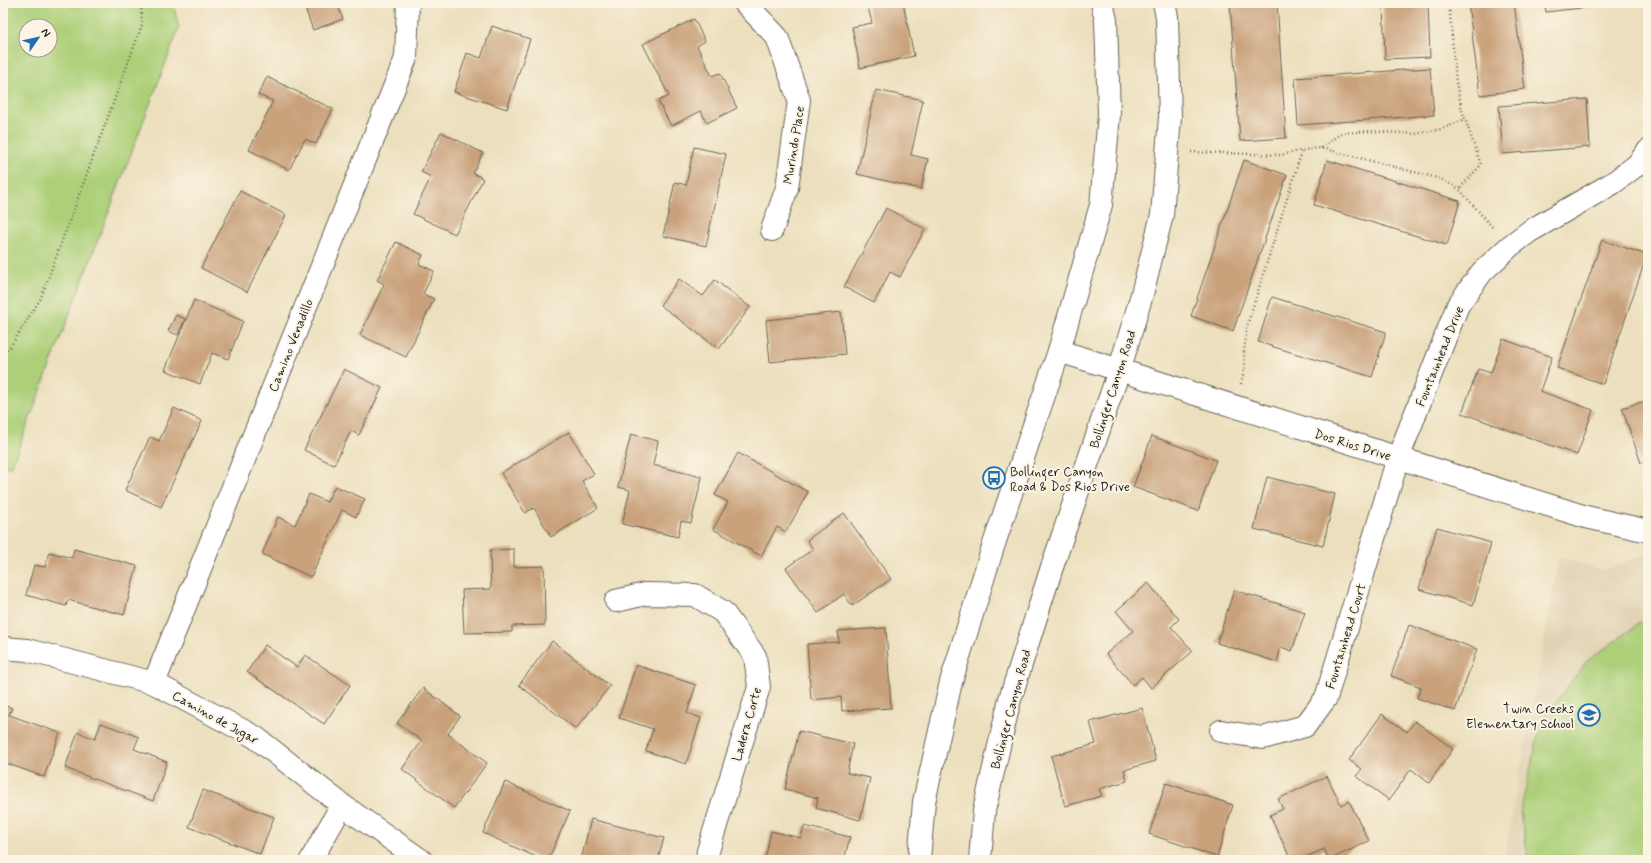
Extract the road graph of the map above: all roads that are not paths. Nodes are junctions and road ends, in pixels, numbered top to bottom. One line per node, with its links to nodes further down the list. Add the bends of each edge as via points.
1 (408, 3): 13 (street, Camino Venadillo, via 406,58)
2 (745, 3): 6 (street, Murindo Place, via 777,37 799,100 787,188)
3 (1102, 3): 7 (street, via 1106,20 1109,115 1100,205)
4 (1164, 3): 8 (street, Bollinger Canyon Road, via 1167,17 1170,118 1162,215)
5 (1648, 152): 9 (street, Fountainhead Drive, via 1613,183 1530,231 1482,272 1458,305)
6 (772, 230)
7 (1059, 351): 8 (street, Dos Rios Drive); 19 (street, via 951,682 924,802)
8 (1119, 371): 9 (street, Dos Rios Drive); 20 (street, Bollinger Canyon Road, via 1010,699 984,811)
9 (1398, 458): 10 (street, Dos Rios Drive, via 1586,517); 14 (street, Fountainhead Court, via 1326,698 1305,726 1263,738)
10 (1648, 531)
11 (616, 601): 18 (street, Ladera Corte, via 645,594 696,596 723,612 755,656 759,687 708,851)
12 (3, 648): 13 (street, Camino de Jugar, via 27,650)
13 (154, 683): 15 (street, Camino de Jugar, via 255,737)
14 (1222, 732)
15 (342, 805): 16 (street); 17 (street, Camino de Jugar)
16 (311, 860)
17 (421, 860)
18 (708, 860)
19 (919, 860)
20 (980, 860)

